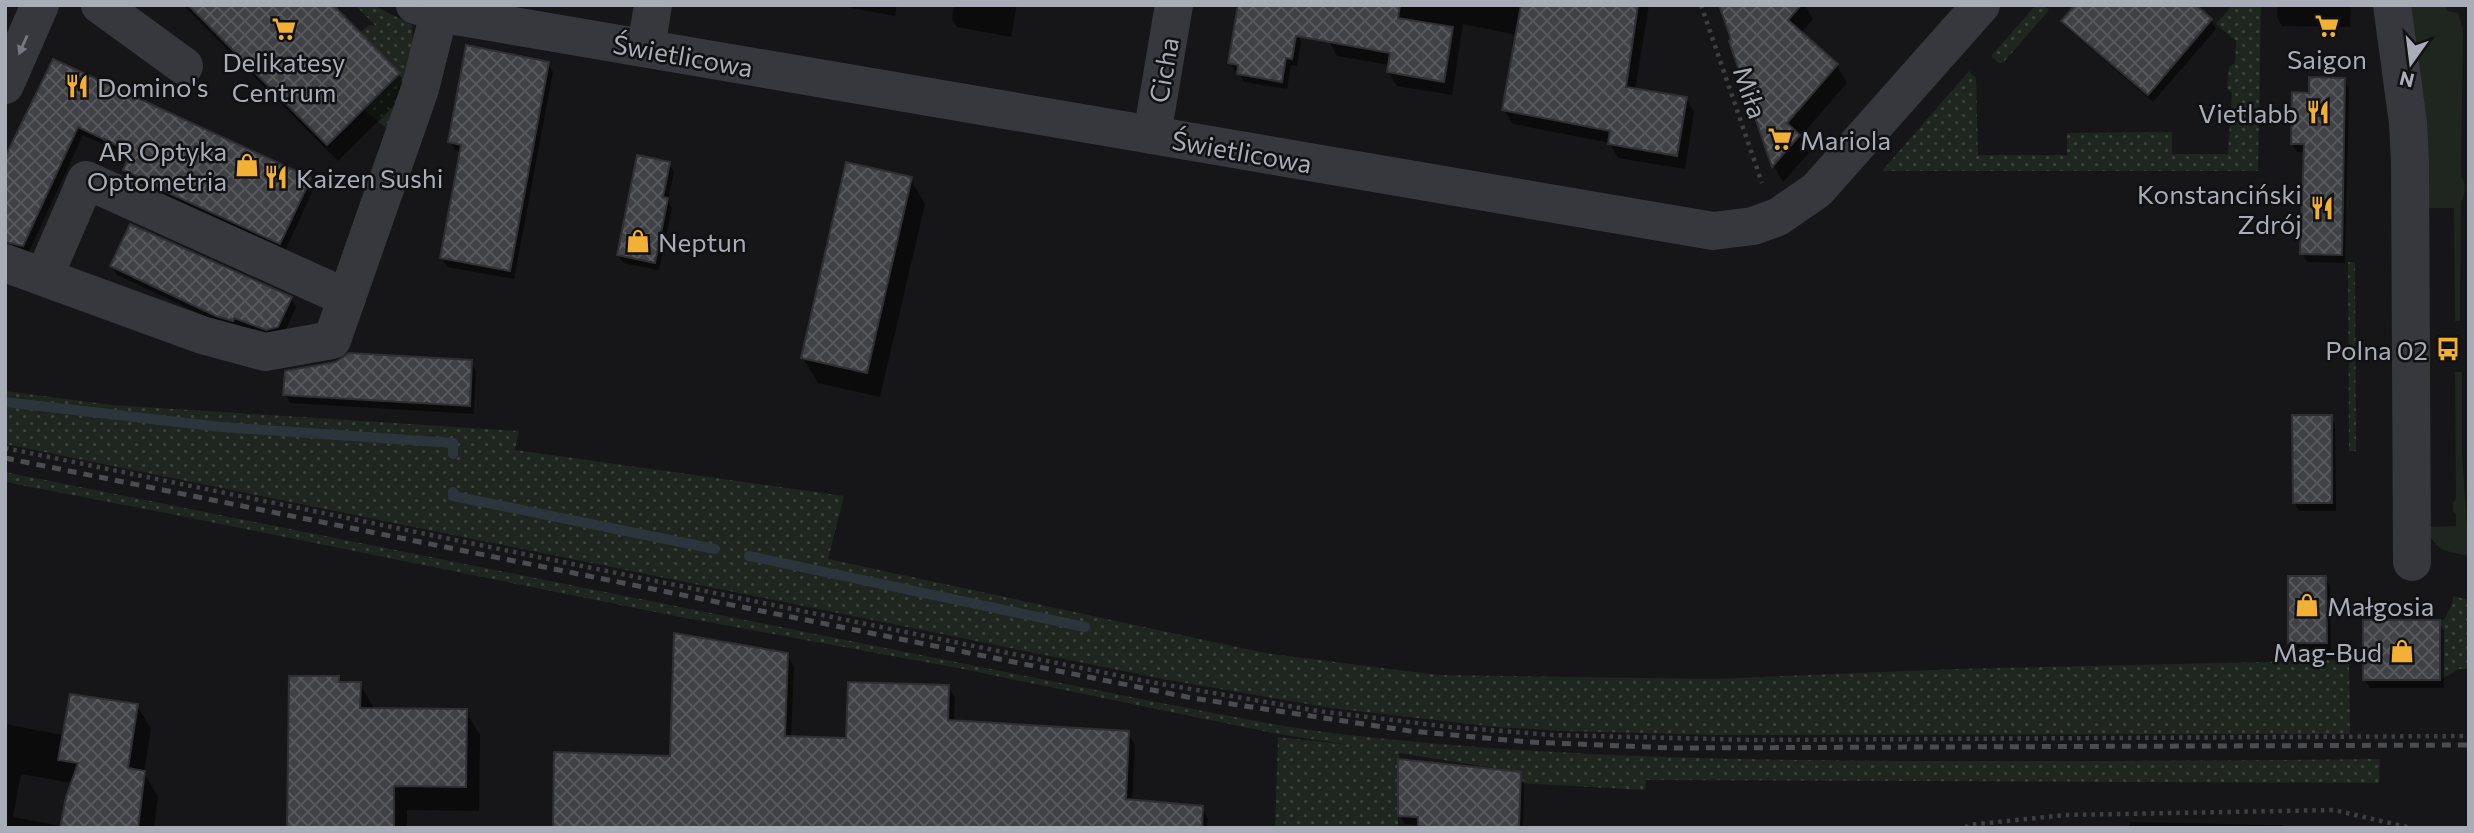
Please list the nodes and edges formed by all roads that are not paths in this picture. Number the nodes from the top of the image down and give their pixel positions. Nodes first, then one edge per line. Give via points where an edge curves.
1 (40, 5) edge
2 (100, 5) edge
3 (653, 5) edge
4 (1174, 5) edge
5 (1981, 5) edge
6 (2392, 5) edge
7 (427, 9) edge
8 (646, 48) junction
9 (184, 66) dead end
10 (5, 85) edge
11 (1152, 135) junction
12 (5, 263) edge
13 (44, 277) junction
14 (347, 298) junction
15 (2412, 562) dead end

1 -> 10 street
2 - 9 street
3 - 8 street
4 - 11 street, Cicha
5 - 11 street, Świetlicowa via 1817,190 1778,217 1733,230 1693,229
6 - 15 street via 2410,162
7 - 8 street, Świetlicowa
7 - 14 street via 421,89
8 - 11 street, Świetlicowa
12 - 13 street
13 - 14 street via 202,335 265,352 332,340
13 - 14 street via 86,180

